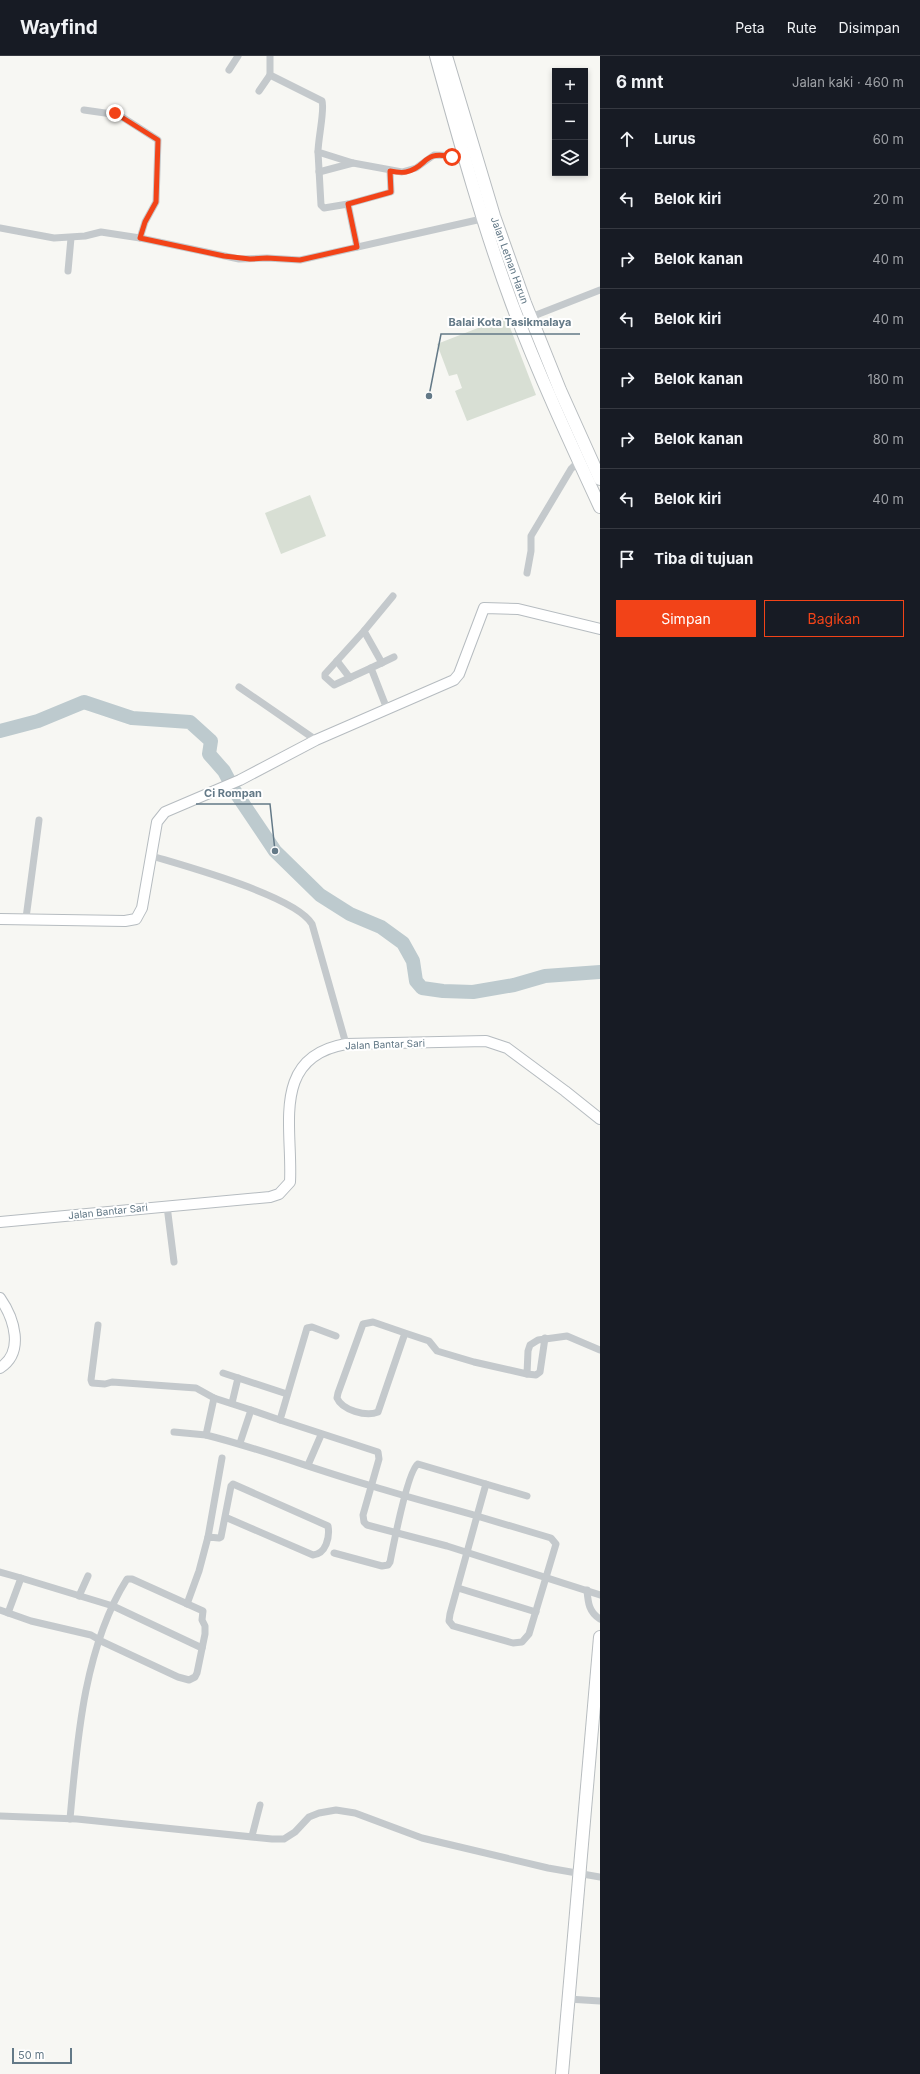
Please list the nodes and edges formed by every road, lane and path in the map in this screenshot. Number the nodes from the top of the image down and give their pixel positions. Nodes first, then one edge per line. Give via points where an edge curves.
1 (238, 56) edge
2 (270, 56) edge
3 (436, 56) edge
4 (446, 56) edge
5 (229, 70) dead end
6 (270, 75) junction
7 (258, 91) dead end
8 (84, 110) dead end
9 (318, 152) junction
10 (464, 156) junction
11 (353, 163) junction
12 (390, 171) junction
13 (319, 172) junction
14 (348, 204) junction
15 (489, 217) junction
16 (0, 228) edge
17 (71, 238) junction
18 (140, 238) junction
19 (357, 247) junction
20 (68, 271) dead end
21 (600, 290) edge
22 (531, 317) junction
23 (555, 392) junction
24 (579, 461) junction
25 (600, 479) edge
26 (600, 507) edge
27 (527, 573) dead end
28 (393, 596) dead end
29 (600, 629) edge
30 (364, 631) junction
31 (394, 657) dead end
32 (337, 661) junction
33 (382, 663) junction
34 (371, 668) junction
35 (350, 678) junction
36 (239, 687) dead end
37 (387, 709) junction
38 (316, 740) junction
39 (39, 820) dead end
40 (152, 856) junction
41 (0, 918) edge
42 (26, 918) junction
43 (346, 1044) junction
44 (600, 1119) edge
45 (168, 1206) junction
46 (0, 1222) edge
47 (174, 1262) dead end
48 (0, 1298) edge
49 (98, 1325) dead end
50 (405, 1333) junction
51 (336, 1336) dead end
52 (545, 1338) junction
53 (600, 1350) edge
54 (0, 1368) edge
55 (223, 1373) dead end
56 (527, 1374) junction
57 (238, 1378) junction
58 (287, 1394) junction
59 (214, 1398) junction
60 (232, 1403) junction
61 (251, 1410) junction
62 (280, 1420) junction
63 (174, 1432) dead end
64 (206, 1434) junction
65 (320, 1434) junction
66 (240, 1443) junction
67 (222, 1458) dead end
68 (308, 1465) junction
69 (486, 1484) junction
70 (371, 1486) junction
71 (405, 1495) junction
72 (527, 1496) dead end
73 (477, 1516) junction
74 (225, 1518) junction
75 (397, 1532) junction
76 (208, 1537) junction
77 (467, 1552) junction
78 (334, 1553) dead end
79 (0, 1572) edge
80 (88, 1576) dead end
81 (21, 1578) junction
82 (547, 1578) junction
83 (458, 1588) junction
84 (587, 1590) junction
85 (600, 1595) edge
86 (79, 1596) junction
87 (187, 1604) junction
88 (113, 1606) junction
89 (0, 1610) edge
90 (536, 1612) junction
91 (8, 1613) junction
92 (600, 1620) edge
93 (600, 1637) edge
94 (99, 1640) junction
95 (202, 1648) junction
96 (596, 1732) edge
97 (260, 1805) dead end
98 (0, 1816) edge
99 (70, 1818) junction
100 (252, 1836) junction
101 (580, 1873) junction
102 (600, 1877) edge
103 (568, 2000) junction
104 (600, 2000) edge
105 (562, 2074) edge

1 - 5 street
2 - 6 street
3 - 10 main road
4 - 15 main road, Jalan Letnan Harun
6 - 7 street
6 - 9 street via 322,101 324,106
8 - 18 street via 119,115 158,140 156,202
9 - 11 street
9 - 13 street
10 - 12 street via 434,155 406,172
10 - 15 main road
11 - 12 street
11 - 13 street
12 - 14 street via 391,192
13 - 14 street via 322,207
14 - 19 street
15 - 19 street
15 - 22 main road, Jalan Letnan Harun
15 - 23 main road, Jalan Letnan Harun via 512,304
16 - 17 street via 39,236
17 - 18 street via 101,232
17 - 20 street
18 - 19 street via 250,259 300,260
21 - 22 street
22 - 23 main road, Jalan Letnan Harun
23 - 24 main road, Jalan Letnan Harun
23 - 25 main road, Jalan Letnan Harun
24 - 26 main road, Jalan Letnan Harun
24 - 27 street via 531,536
28 - 30 street
29 - 37 street via 518,610 484,608 457,677
30 - 32 street
30 - 33 street
31 - 33 street
32 - 35 street
32 - 35 street via 325,677 334,685
33 - 34 street
34 - 35 street
34 - 37 street
36 - 38 street
37 - 38 street
38 - 40 street via 240,780 165,812 157,822
39 - 42 street
40 - 42 street via 142,908 133,921
40 - 43 street via 220,876 290,906 308,918 312,924
41 - 42 street
43 - 44 street, Jalan Bantar Sari via 472,1041 499,1044 565,1090
43 - 45 street, Jalan Bantar Sari via 333,1046 318,1053 306,1064 294,1082 288,1104 291,1166 290,1182 286,1188 270,1197
45 - 46 street, Jalan Bantar Sari
45 - 47 street
48 - 54 street via 15,1331 11,1357
49 - 59 street via 91,1382 193,1387
50 - 50 street via 378,1412 368,1414 342,1406 337,1398 338,1393 363,1324 373,1322
50 - 56 street via 429,1341 437,1351
51 - 58 street via 312,1327 307,1328
52 - 53 street via 568,1336
52 - 56 street via 530,1345
52 - 56 street via 540,1372 536,1375
55 - 57 street
57 - 58 street
57 - 60 street
58 - 62 street
59 - 60 street
59 - 64 street
60 - 61 street
61 - 62 street
61 - 66 street
62 - 65 street
63 - 64 street
64 - 66 street
65 - 68 street
65 - 70 street via 378,1452 379,1459
66 - 68 street
67 - 76 street
68 - 70 street
69 - 71 street via 418,1464 412,1470
69 - 72 street
69 - 73 street
70 - 71 street
70 - 75 street via 363,1515 364,1522 367,1525
71 - 73 street
71 - 75 street
73 - 77 street
73 - 82 street via 555,1541
74 - 74 street via 230,1486 237,1484 328,1526 326,1546 318,1555 313,1555
74 - 76 street via 220,1538
75 - 77 street
75 - 78 street via 390,1562 386,1566
76 - 87 street
77 - 82 street
77 - 83 street
79 - 81 street
80 - 86 street
81 - 86 street
81 - 91 street
82 - 84 street
82 - 90 street
83 - 90 street
83 - 90 street via 449,1618 453,1626 517,1644 526,1638
84 - 85 street
84 - 92 street via 593,1615
86 - 88 street
87 - 88 street via 127,1579
87 - 95 street via 203,1611 202,1620 205,1626
88 - 94 street
88 - 95 street
89 - 91 street
91 - 94 street via 36,1623 81,1631
93 - 96 main road
94 - 95 street via 189,1680 197,1673
94 - 99 street via 78,1731
96 - 101 main road via 589,1754
97 - 100 street
98 - 99 street
99 - 100 street
100 - 101 street via 284,1839 295,1832 309,1817 336,1810 355,1813 422,1838 548,1868
101 - 102 street
101 - 103 main road
103 - 104 street
103 - 105 main road

